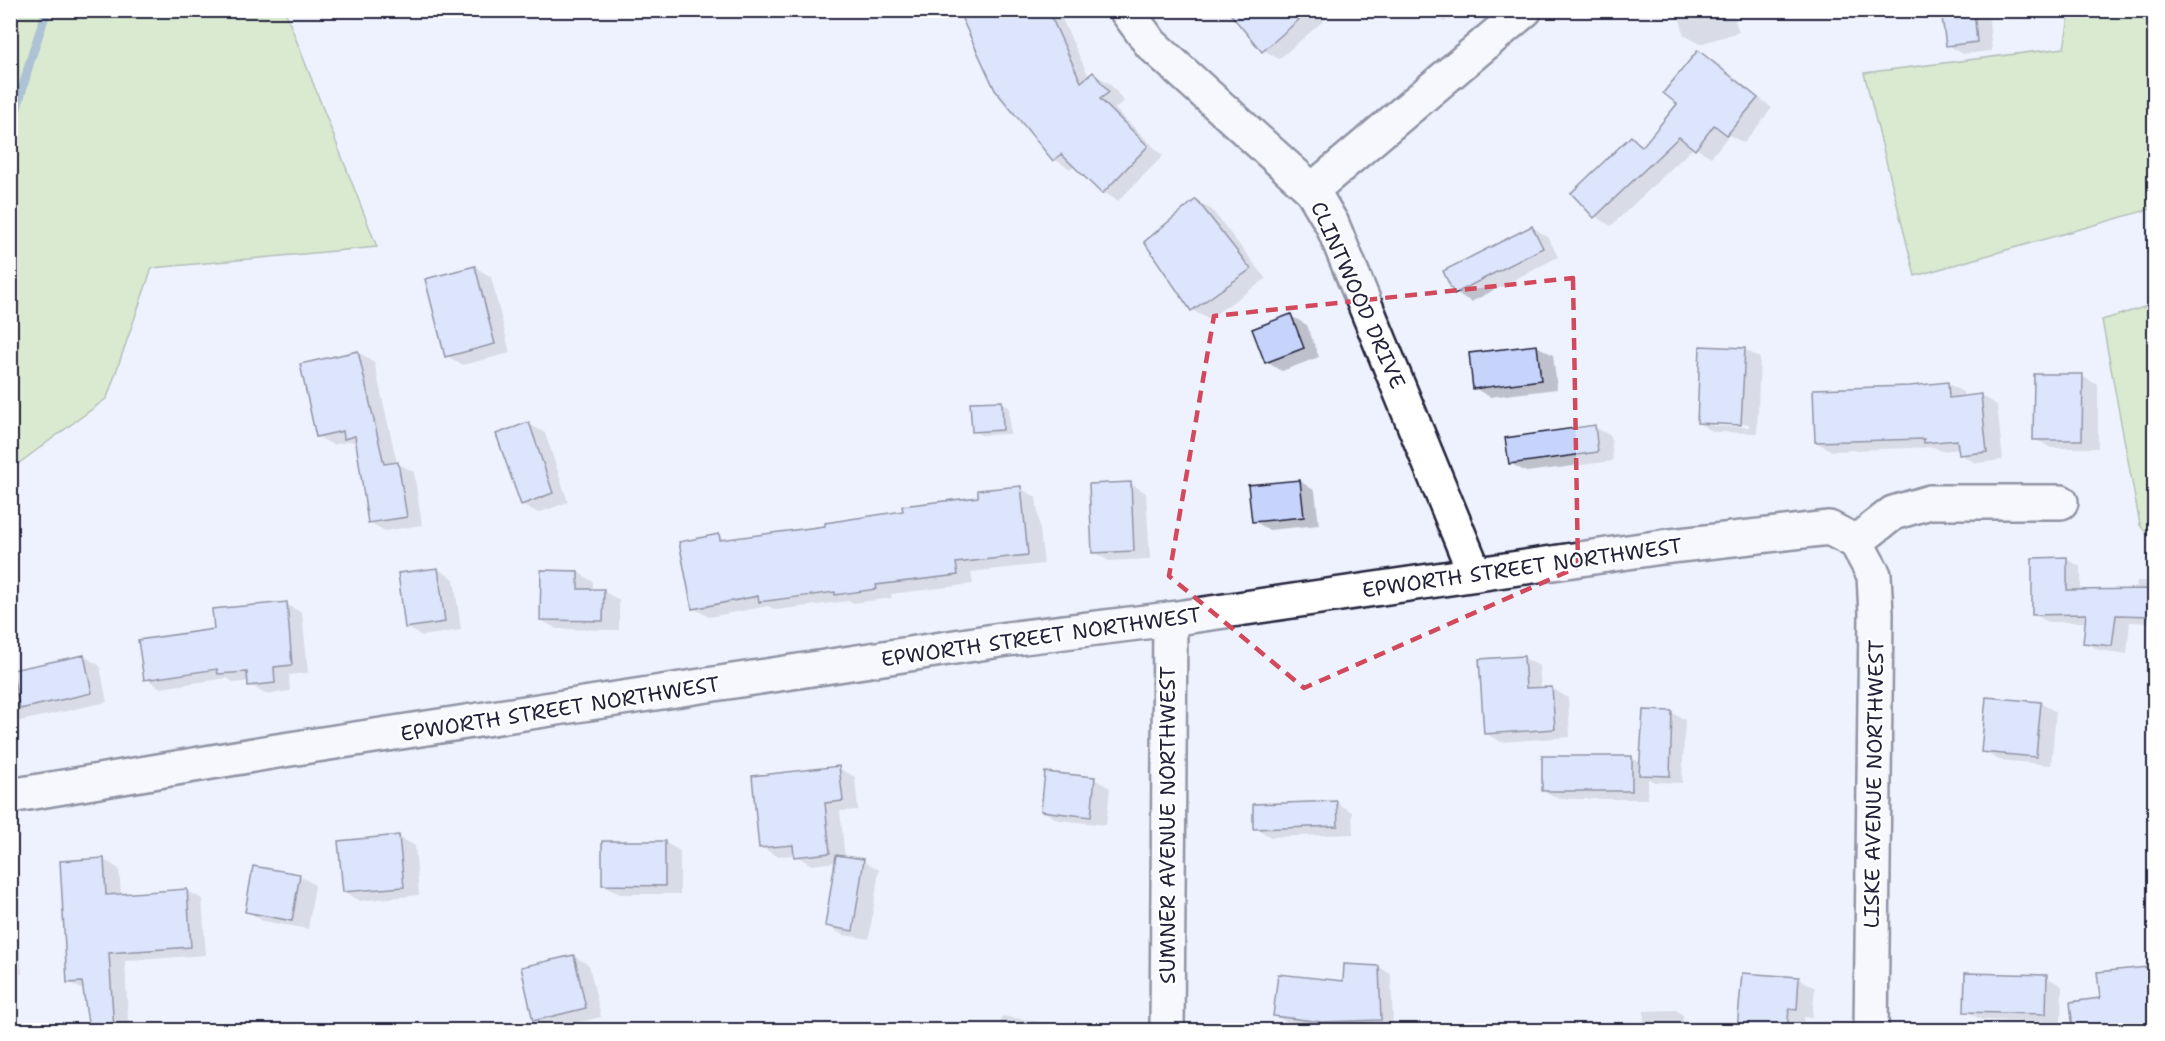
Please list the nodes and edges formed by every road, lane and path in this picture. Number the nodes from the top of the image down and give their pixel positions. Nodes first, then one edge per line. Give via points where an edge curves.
1 (1126, 10) edge
2 (1526, 10) edge
3 (1312, 190) junction
4 (2061, 502) dead end
5 (1856, 542) junction
6 (1475, 574) junction
7 (1170, 619) junction
8 (10, 796) edge
9 (1167, 1030) edge
10 (1871, 1030) edge

1 - 3 street, CLINTWOOD DRIVE via 1151,44
2 - 3 street
3 - 6 street, CLINTWOOD DRIVE via 1332,224
4 - 5 street via 1930,502 1893,513
5 - 6 street, EPWORTH STREET NORTHWEST via 1829,528
5 - 10 street, LISKE AVENUE NORTHWEST via 1874,575 1876,614
6 - 7 street, EPWORTH STREET NORTHWEST
7 - 8 street, EPWORTH STREET NORTHWEST via 1007,639
7 - 9 street, SUMNER AVENUE NORTHWEST

